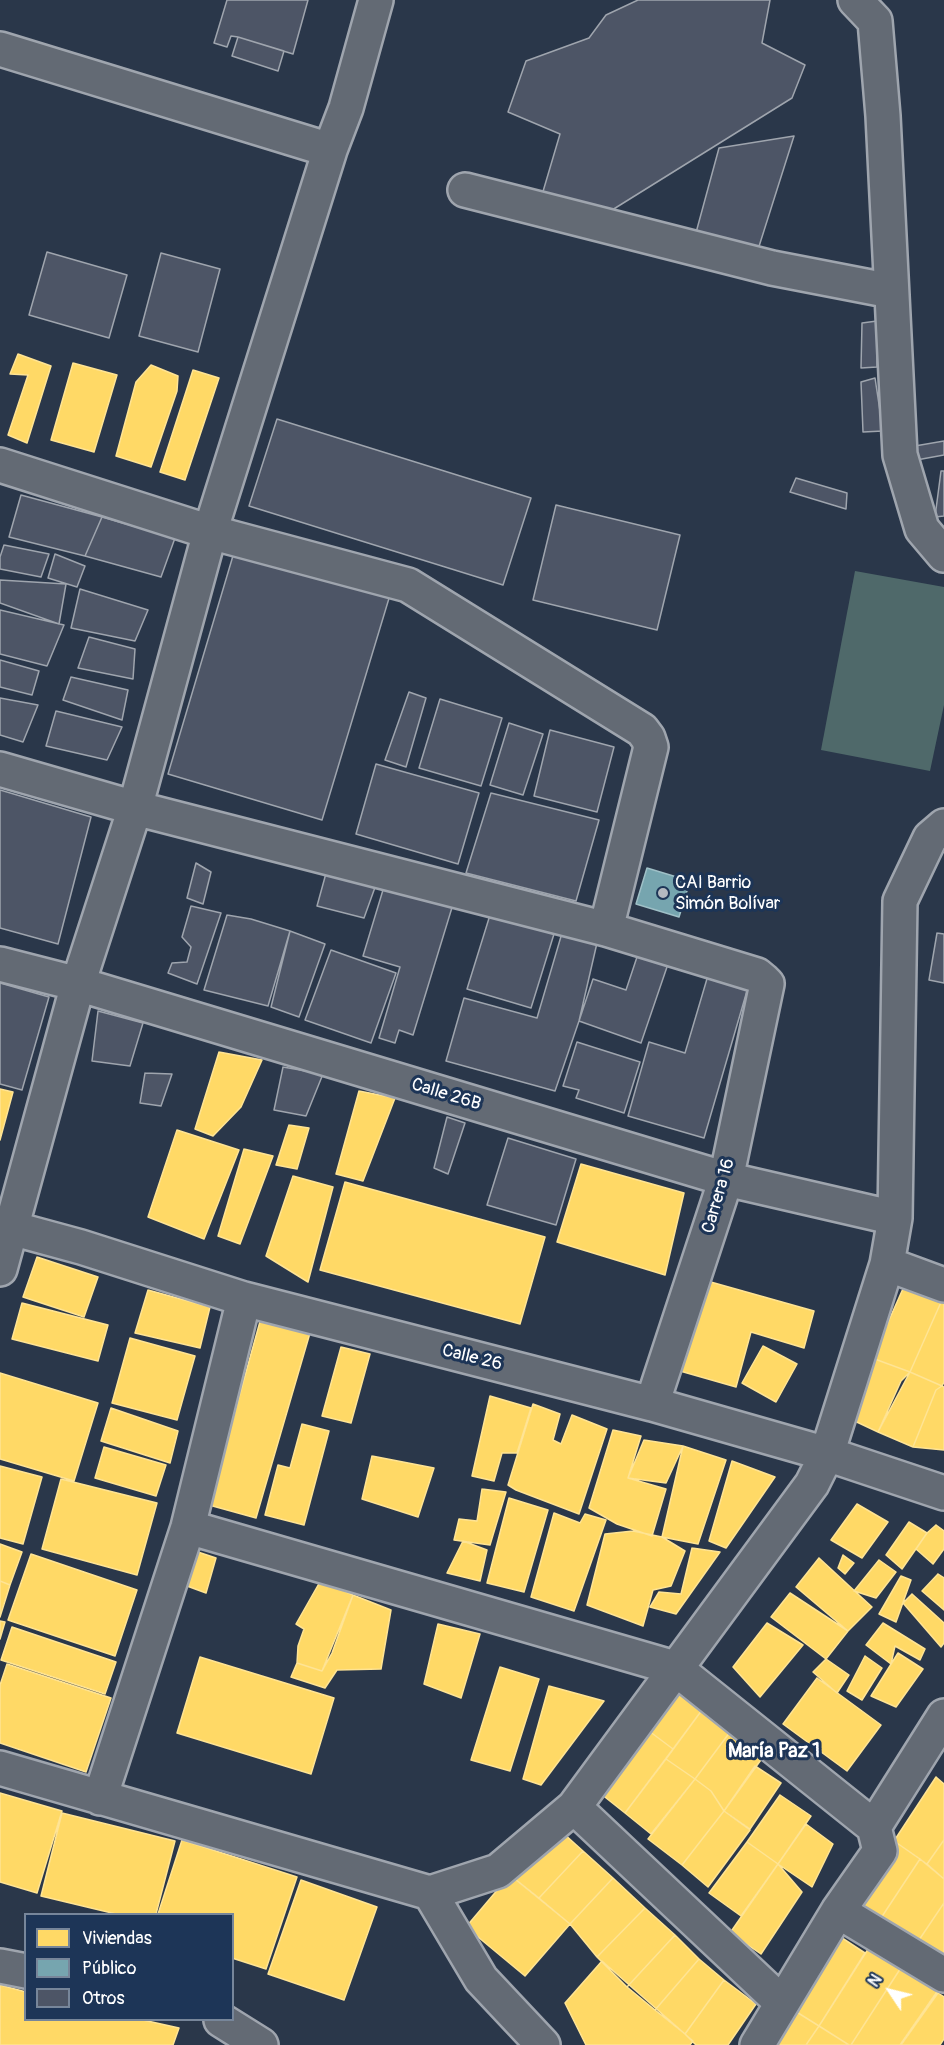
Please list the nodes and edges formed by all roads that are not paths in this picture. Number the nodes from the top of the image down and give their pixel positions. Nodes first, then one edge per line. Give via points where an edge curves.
1 (376, 0) edge
2 (855, 0) edge
3 (0, 49) edge
4 (330, 150) junction
5 (465, 190) dead end
6 (891, 291) junction
7 (0, 465) edge
8 (210, 532) junction
9 (944, 555) edge
10 (0, 769) edge
11 (135, 808) junction
12 (944, 826) edge
13 (606, 929) junction
14 (0, 964) edge
15 (78, 984) junction
16 (726, 1179) junction
17 (895, 1218) junction
18 (5, 1227) edge
19 (887, 1264) junction
20 (0, 1269) edge
21 (944, 1285) edge
22 (244, 1299) junction
23 (652, 1404) junction
24 (827, 1454) junction
25 (944, 1493) edge
26 (188, 1527) junction
27 (675, 1668) junction
28 (944, 1716) edge
29 (934, 1755) edge
30 (0, 1768) edge
31 (100, 1798) junction
32 (574, 1806) junction
33 (874, 1827) junction
34 (430, 1893) junction
35 (838, 1911) junction
36 (0, 1966) edge
37 (24, 1971) edge
38 (944, 1975) edge
39 (782, 2003) junction
40 (224, 2021) edge
41 (261, 2045) edge
42 (543, 2045) edge
43 (757, 2045) edge

1 - 4 street
2 - 6 street via 875,21
3 - 4 street
4 - 8 street
5 - 6 street via 772,268
6 - 9 street via 900,455 922,529
7 - 8 street
8 - 11 street
8 - 13 street via 408,585 642,730 651,747
10 - 11 street
11 - 13 street
11 - 15 street
12 - 17 street via 930,838 900,901
13 - 16 street, Carrera 16 via 757,975 766,984
14 - 15 street, Calle 26B
15 - 16 street, Calle 26B
15 - 18 street
16 - 17 street, Calle 26B
16 - 23 street, Carrera 16
17 - 19 street
18 - 20 street
18 - 22 street, Calle 26
19 - 21 street
19 - 24 street
22 - 23 street, Calle 26
22 - 26 street
23 - 24 street, Calle 26
24 - 25 street, Calle 26
24 - 27 street via 812,1484
26 - 27 street
26 - 31 street
27 - 32 street
27 - 33 street
28 - 29 street
29 - 33 street
30 - 31 street
31 - 34 street
32 - 34 street via 498,1871
32 - 39 street
33 - 35 street via 880,1851
34 - 42 street via 481,1979
35 - 38 street
35 - 39 street
36 - 37 street
39 - 43 street
40 - 41 street

